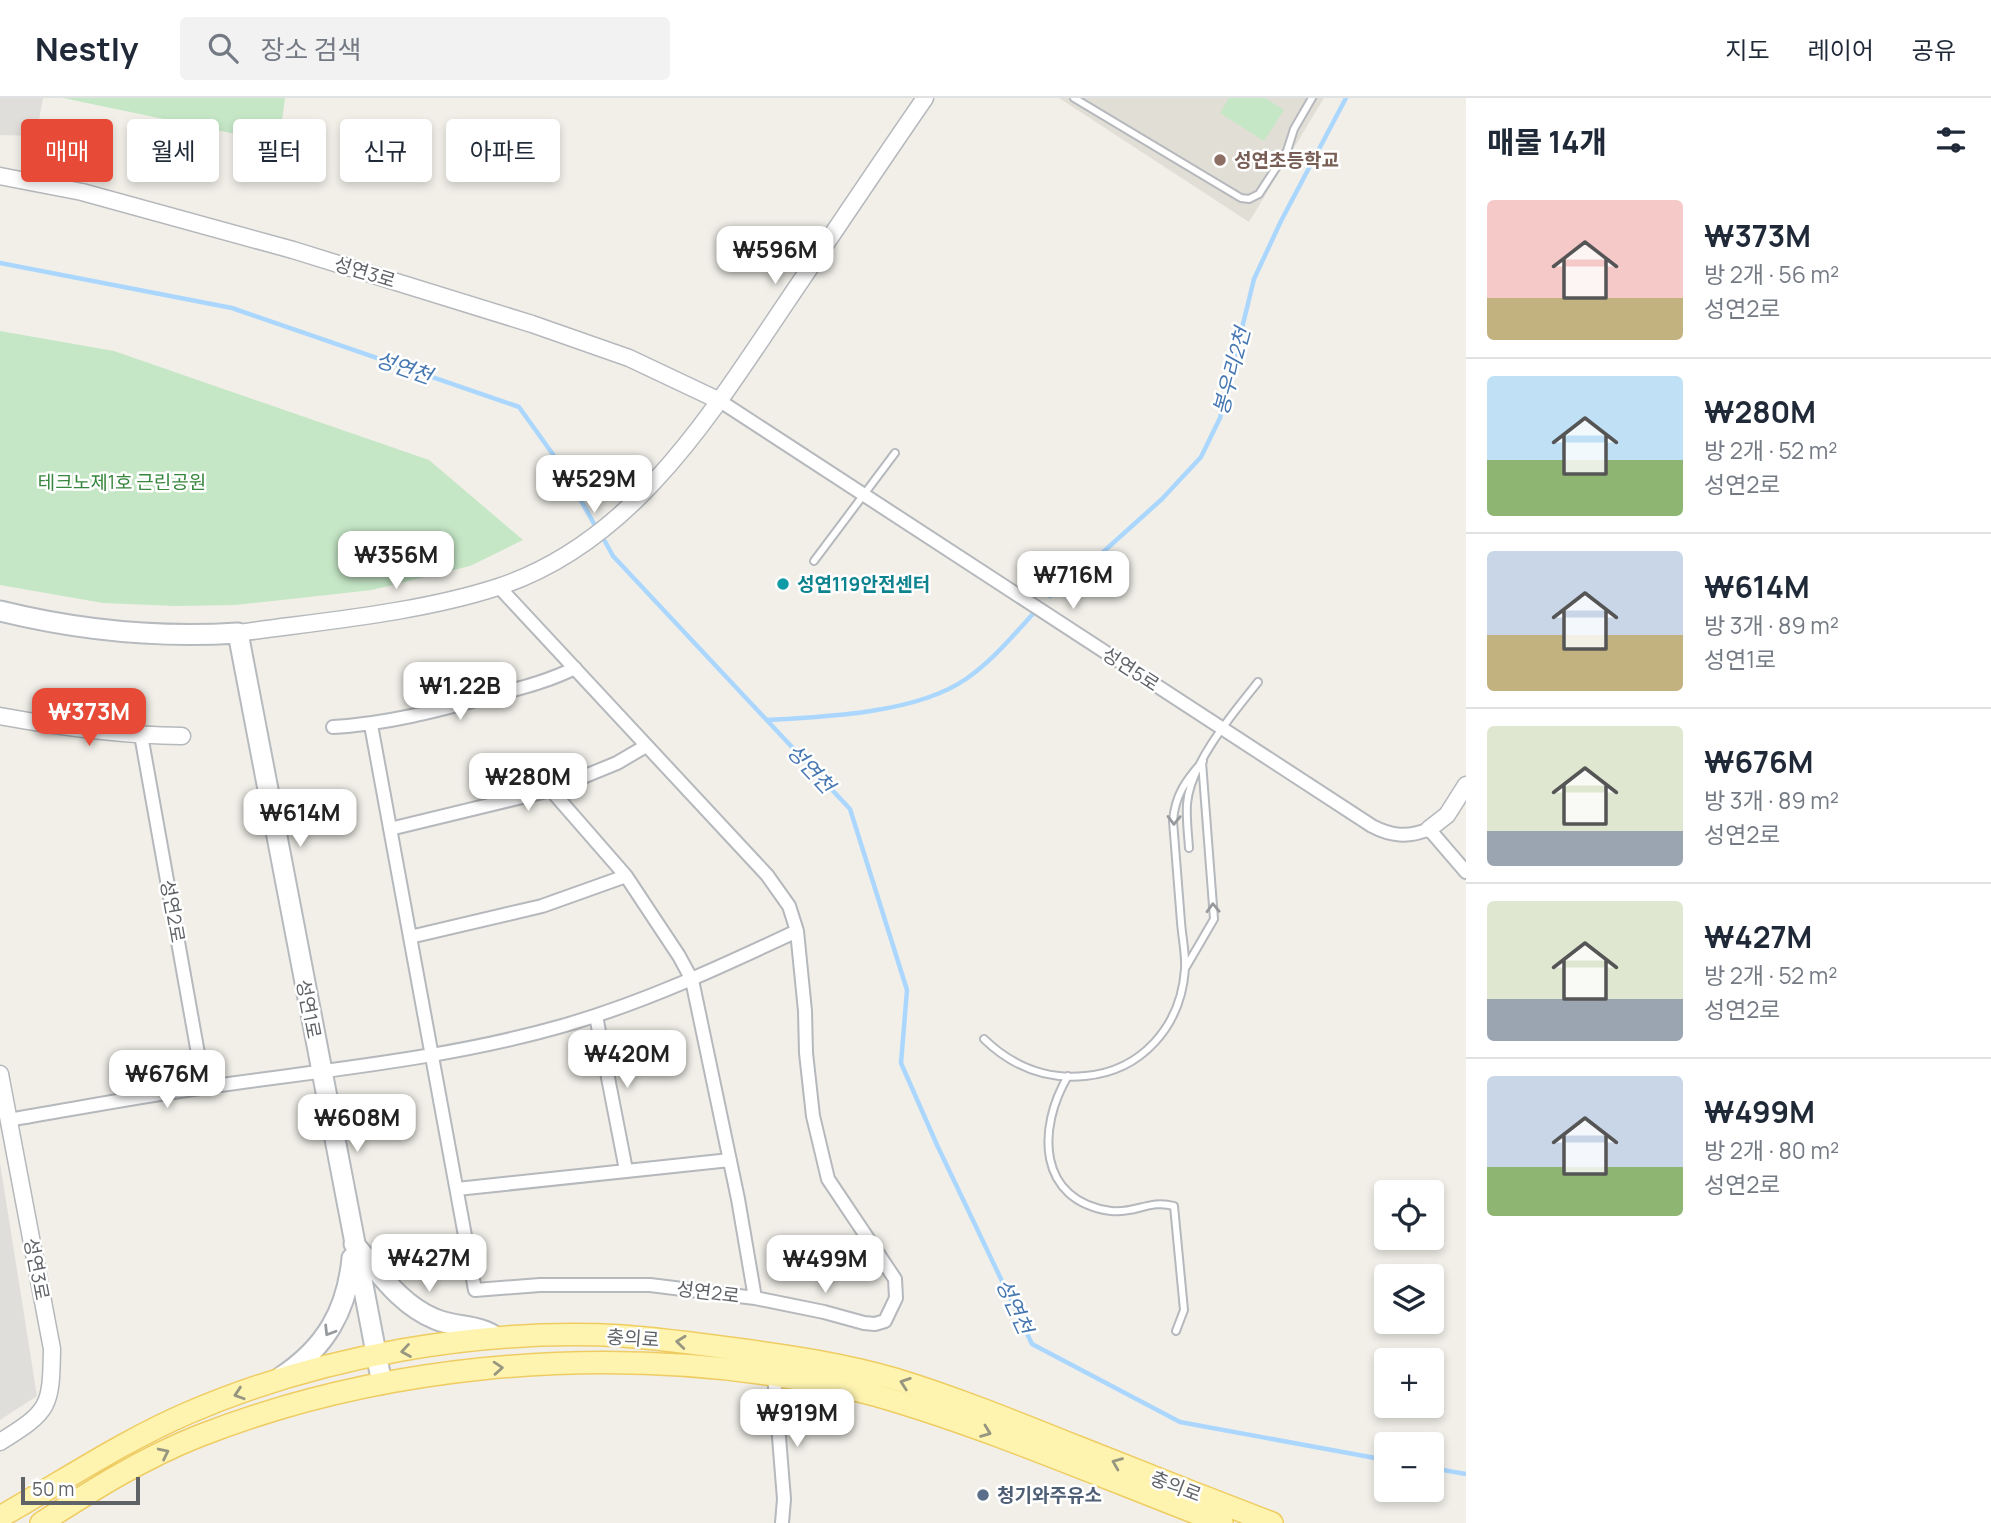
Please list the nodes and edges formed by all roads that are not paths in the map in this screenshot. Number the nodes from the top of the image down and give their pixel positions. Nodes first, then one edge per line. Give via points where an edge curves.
1 (925, 98) edge
2 (1074, 98) edge
3 (1312, 98) edge
4 (0, 176) edge
5 (720, 401) junction
6 (895, 453) dead end
7 (864, 495) junction
8 (814, 561) dead end
9 (499, 587) junction
10 (0, 611) edge
11 (239, 633) junction
12 (575, 668) junction
13 (1258, 682) dead end
14 (0, 716) edge
15 (371, 725) junction
16 (333, 727) dead end
17 (1222, 728) junction
18 (141, 735) junction
19 (182, 736) dead end
20 (646, 746) junction
21 (1203, 762) junction
22 (1466, 785) edge
23 (551, 790) junction
24 (390, 829) junction
25 (1429, 830) junction
26 (1189, 848) dead end
27 (1466, 872) edge
28 (626, 876) junction
29 (797, 931) junction
30 (410, 937) junction
31 (1185, 968) junction
32 (692, 979) junction
33 (596, 1016) junction
34 (984, 1039) dead end
35 (432, 1056) junction
36 (321, 1072) junction
37 (0, 1074) edge
38 (1068, 1076) junction
39 (204, 1087) junction
40 (8, 1120) junction
41 (730, 1160) junction
42 (626, 1170) junction
43 (457, 1189) junction
44 (354, 1243) junction
45 (754, 1298) junction
46 (1176, 1331) dead end
47 (497, 1338) junction
48 (458, 1342) junction
49 (375, 1356) junction
50 (462, 1372) junction
51 (774, 1375) junction
52 (270, 1384) junction
53 (382, 1384) junction
54 (0, 1443) edge
55 (0, 1517) edge
56 (41, 1523) edge
57 (782, 1523) edge
58 (1223, 1523) edge
59 (1272, 1523) edge

1 - 5 street
2 - 3 lane via 1247,199 1258,196 1273,173
4 - 5 street, 성연3로 via 82,192 280,246 506,316 619,354
5 - 7 street, 성연5로
5 - 9 street via 646,491 605,530 557,560
6 - 7 lane
7 - 8 lane
7 - 17 street, 성연5로
9 - 11 street via 412,607
9 - 12 street, 성연2로
10 - 11 main road via 139,632
11 - 36 main road, 성연1로
12 - 15 street via 435,712
12 - 20 street, 성연2로
13 - 17 lane
14 - 18 street
15 - 16 street
15 - 24 street, 성연2로
17 - 21 lane
17 - 25 street, 성연5로 via 1382,831 1402,835
18 - 19 street
18 - 39 street, 성연2로
20 - 23 street
20 - 29 street, 성연2로 via 773,883 789,906
21 - 26 lane via 1187,804
31 -> 21 lane via 1214,919
21 -> 31 lane via 1180,790 1174,813
22 - 25 street via 1447,815
23 - 24 street
23 - 28 street
24 - 30 street, 성연2로
25 - 27 street
28 - 30 street via 542,906
28 - 32 street
29 - 32 street
29 - 45 street, 성연2로 via 813,1116 828,1179 890,1271 897,1286 896,1298 889,1317 880,1324
30 - 35 street, 성연2로
31 - 38 lane via 1172,1015 1147,1050 1111,1072
32 - 33 street
32 - 41 street
33 - 35 street
33 - 42 street
34 - 38 lane via 1034,1072
35 - 36 street
35 - 43 street, 성연2로
36 - 39 street
36 - 44 main road, 성연1로
37 - 40 street, 성연3로
38 - 46 lane via 1049,1121 1054,1172 1070,1193 1109,1211 1160,1202 1174,1206 1184,1310
39 - 40 street
40 - 54 street, 성연3로 via 52,1349 52,1376 40,1415
41 - 42 street
41 - 45 street
42 - 43 street
43 - 45 street, 성연2로 via 475,1290 650,1285
44 - 47 main road via 418,1311 446,1324 487,1330
44 - 49 main road, 성연1로
44 -> 52 main road via 345,1294 332,1327 314,1351
47 - 48 main road, 충의로
59 -> 47 main road, 충의로 via 1001,1416 821,1361 622,1336
48 -> 49 main road, 충의로
48 - 50 main road
49 - 52 main road, 충의로
49 - 53 main road, 성연1로
50 -> 51 main road, 충의로 via 565,1363 640,1363
50 - 53 main road, 충의로
51 - 57 street
51 -> 58 main road, 충의로 via 877,1395 981,1429
52 -> 55 main road, 충의로 via 141,1436
56 -> 53 main road, 충의로 via 195,1438 240,1421

